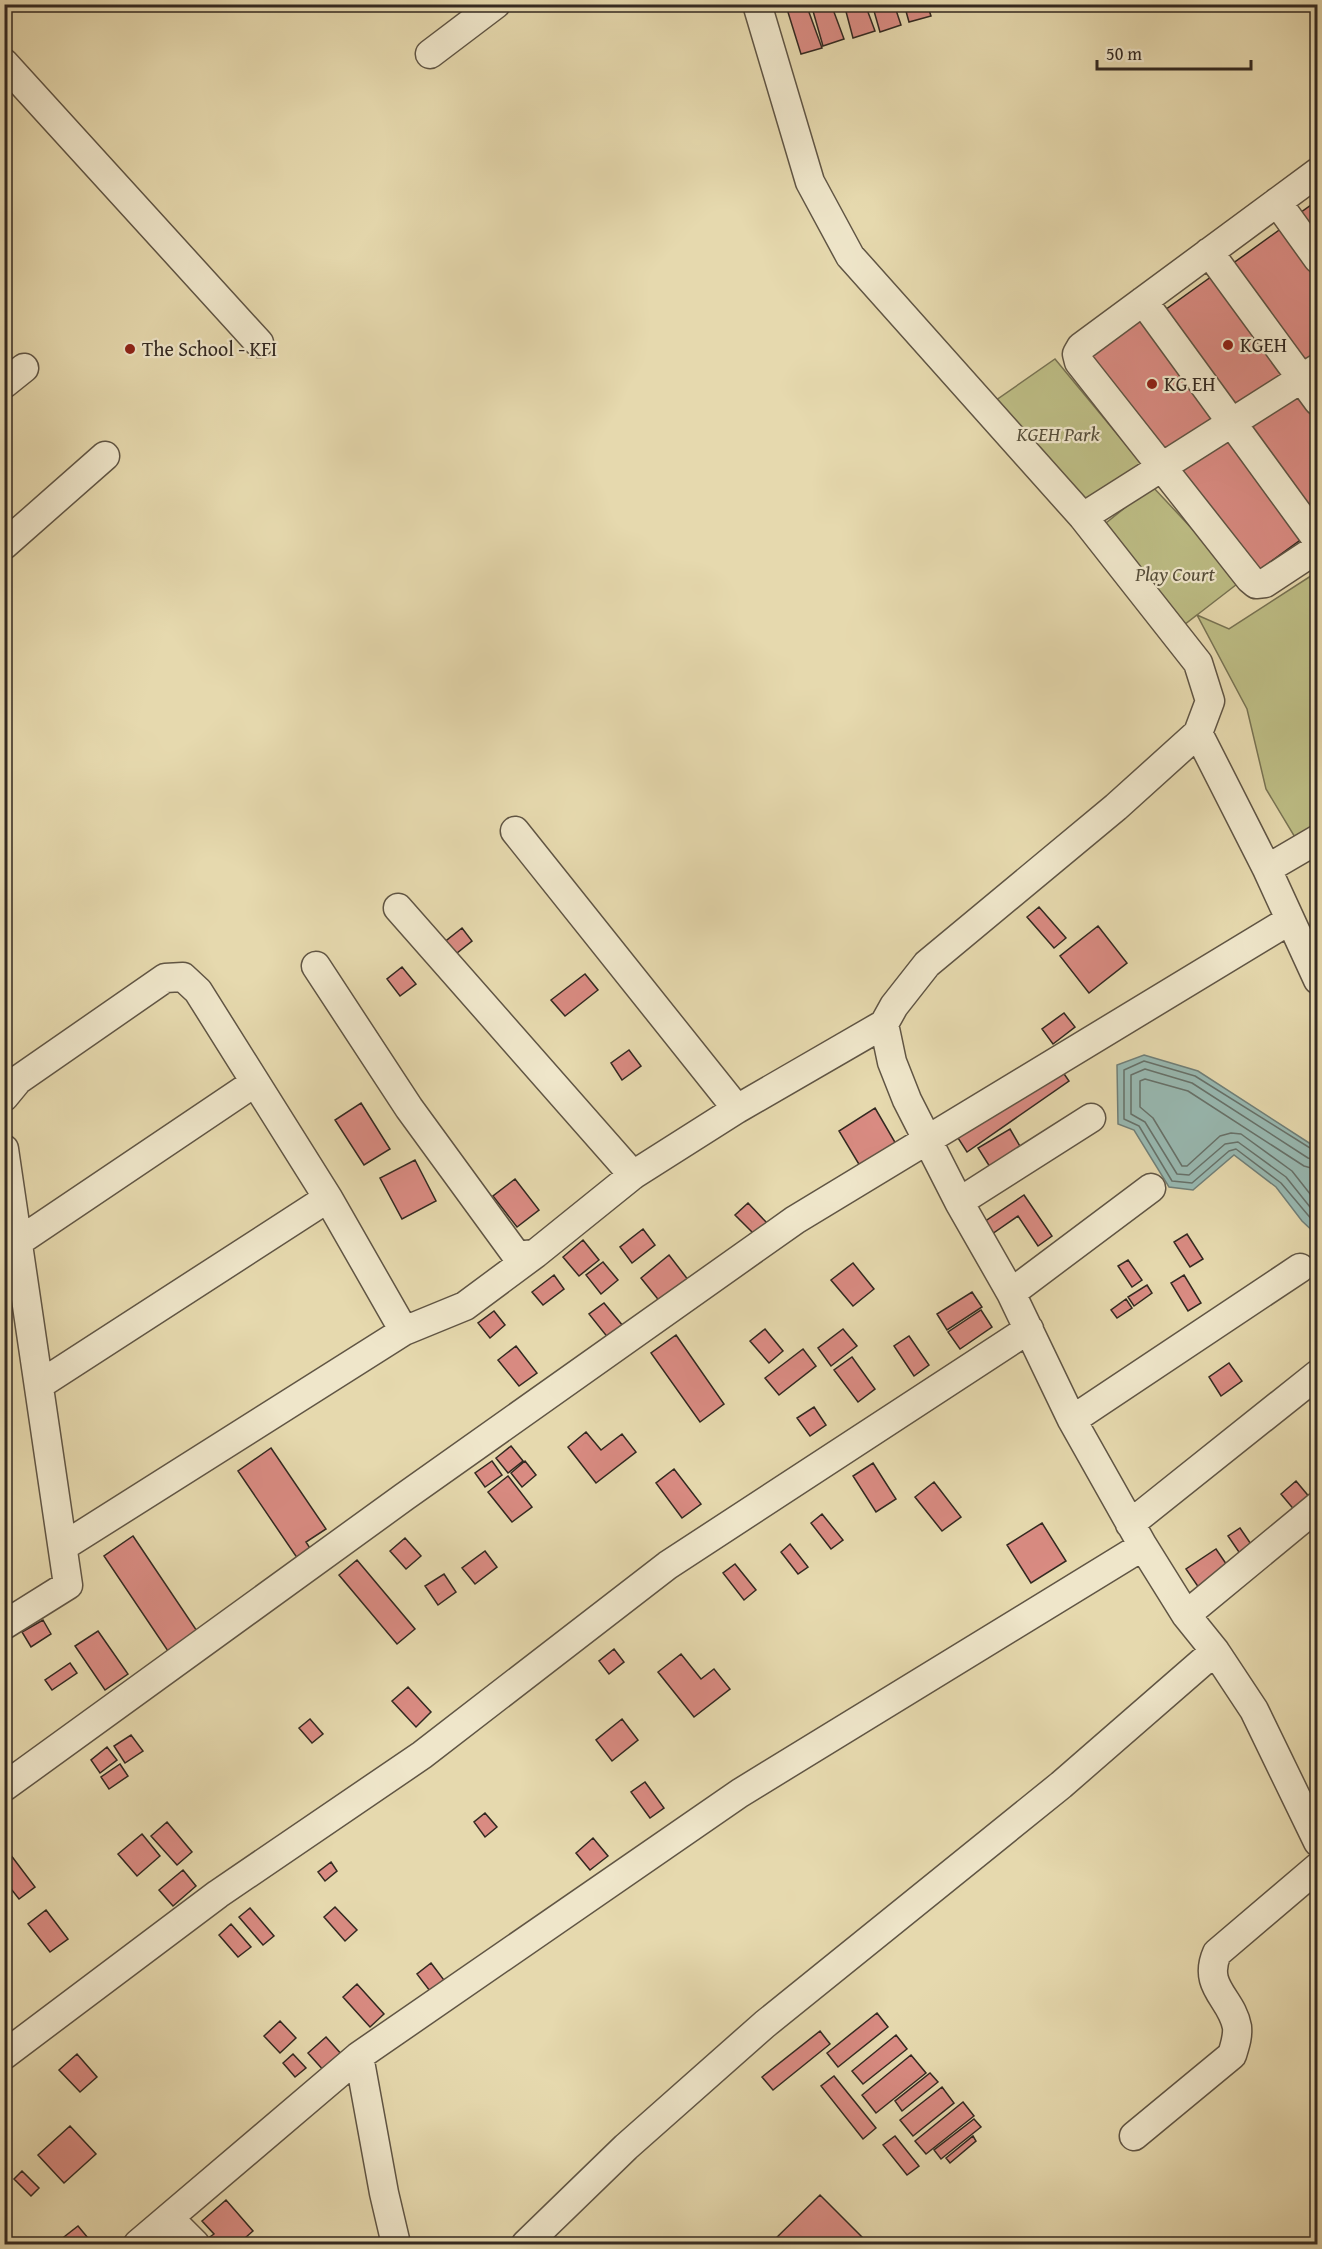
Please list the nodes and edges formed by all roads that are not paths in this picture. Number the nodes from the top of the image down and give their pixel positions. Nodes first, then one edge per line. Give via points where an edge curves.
1 (496, 4) edge
2 (757, 4) edge
3 (430, 54) dead end
4 (4, 63) edge
5 (1317, 172) edge
6 (1276, 202) junction
7 (1209, 252) junction
8 (1317, 259) edge
9 (1143, 301) junction
10 (259, 343) dead end
11 (1312, 383) edge
12 (1233, 424) junction
13 (105, 456) dead end
14 (1162, 468) junction
15 (1083, 517) junction
16 (1317, 541) edge
17 (4, 545) edge
18 (1317, 548) edge
19 (1198, 733) junction
20 (515, 831) dead end
21 (1317, 839) edge
22 (1267, 869) junction
23 (398, 908) dead end
24 (1290, 920) junction
25 (316, 966) dead end
26 (1317, 980) edge
27 (884, 1024) junction
28 (254, 1083) junction
29 (4, 1097) edge
30 (737, 1109) junction
31 (1091, 1118) dead end
32 (928, 1137) junction
33 (4, 1149) edge
34 (633, 1175) junction
35 (1151, 1188) dead end
36 (328, 1198) junction
37 (959, 1202) junction
38 (18, 1242) junction
39 (535, 1254) junction
40 (1299, 1268) dead end
41 (1011, 1293) junction
42 (1029, 1329) junction
43 (404, 1331) junction
44 (1317, 1374) edge
45 (39, 1385) junction
46 (1072, 1420) junction
47 (1317, 1506) edge
48 (1137, 1535) junction
49 (64, 1546) junction
50 (1186, 1615) junction
51 (4, 1624) edge
52 (1215, 1651) junction
53 (4, 1787) edge
54 (1317, 1842) edge
55 (1317, 1867) edge
56 (4, 2055) edge
57 (359, 2056) junction
58 (1134, 2136) dead end
59 (169, 2218) junction
60 (138, 2244) edge
61 (195, 2244) edge
62 (396, 2244) edge
63 (526, 2244) edge

1 - 3 street
2 - 15 street via 810,182 850,256
4 - 10 street
5 - 6 street
6 - 7 street
6 - 8 street
7 - 9 street
7 - 11 street
9 - 12 street
9 - 14 street via 1077,354 1079,362
11 - 12 street
12 - 14 street
12 - 16 street
13 - 17 street
14 - 15 street
14 - 18 street via 1256,584 1265,583
15 - 19 street via 1198,663 1210,701
19 - 22 street
19 - 27 street via 1116,807 927,964
20 - 30 street
21 - 22 street
22 - 24 street
23 - 34 street
24 - 26 street
24 - 32 street
25 - 39 street via 409,1108 507,1244 517,1256
27 - 30 street
27 - 32 street via 892,1062
28 - 29 street via 198,991 183,977 165,978 18,1080
28 - 36 street
28 - 38 street
30 - 34 street
31 - 37 street
32 - 37 street
32 - 53 street via 795,1220
33 - 38 street
34 - 39 street
35 - 41 street
36 - 43 street
36 - 45 street
37 - 41 street
38 - 45 street
39 - 43 street via 465,1306
40 - 46 street
41 - 42 street
42 - 46 street
42 - 56 street via 668,1565 422,1755 218,1894
43 - 49 street
44 - 48 street
45 - 49 street
46 - 48 street
47 - 50 street
48 - 50 street
48 - 57 street via 740,1793
49 - 51 street via 68,1585
50 - 52 street
52 - 54 street via 1254,1710
52 - 63 street via 1061,1785 765,2024 626,2147
55 - 58 street via 1217,1953 1211,1965 1214,1983 1237,2025 1232,2055
57 - 59 street
57 - 62 street
59 - 60 street
59 - 61 street

